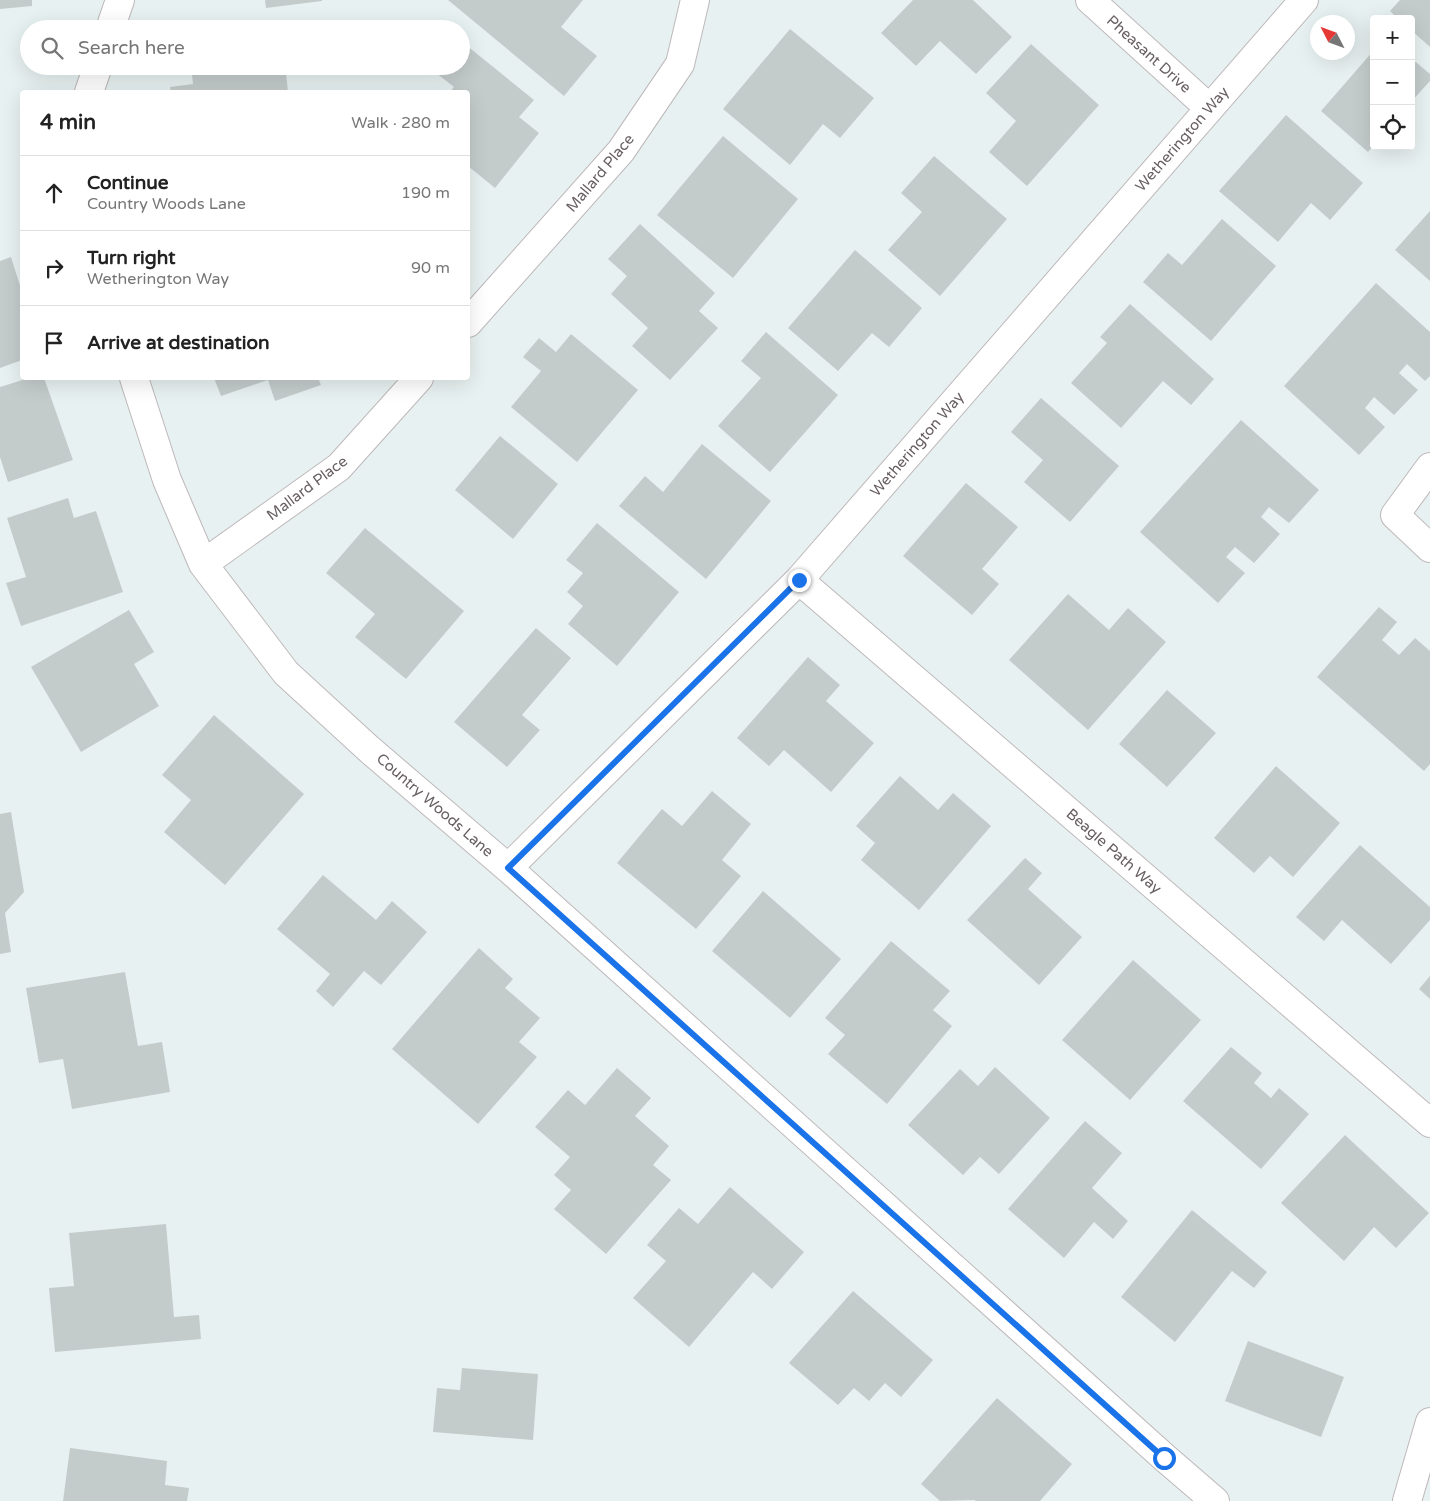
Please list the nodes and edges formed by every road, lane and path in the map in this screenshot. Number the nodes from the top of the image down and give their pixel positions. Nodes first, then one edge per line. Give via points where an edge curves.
1 (120, 0) edge
2 (695, 0) edge
3 (1090, 0) edge
4 (1304, 0) edge
5 (113, 20) edge
6 (95, 75) edge
7 (90, 90) edge
8 (1209, 108) junction
9 (470, 321) edge
10 (135, 380) edge
11 (417, 380) edge
12 (1430, 466) edge
13 (1430, 548) edge
14 (203, 564) junction
15 (799, 580) junction
16 (508, 868) junction
17 (1430, 1123) edge
18 (1430, 1422) edge
19 (1215, 1501) edge
20 (1407, 1501) edge

1 - 5 street
2 - 9 street, Mallard Place via 680,64 621,151
3 - 8 street, Pheasant Drive
4 - 8 street, Wetherington Way
6 - 7 street
8 - 15 street, Wetherington Way
10 - 14 street, Country Woods Lane via 167,480
11 - 14 street, Mallard Place via 339,467
12 - 13 street via 1395,515
14 - 16 street, Country Woods Lane via 286,674
15 - 16 street, Wetherington Way
15 - 17 street, Beagle Path Way
16 - 19 street, Country Woods Lane
18 - 20 street

